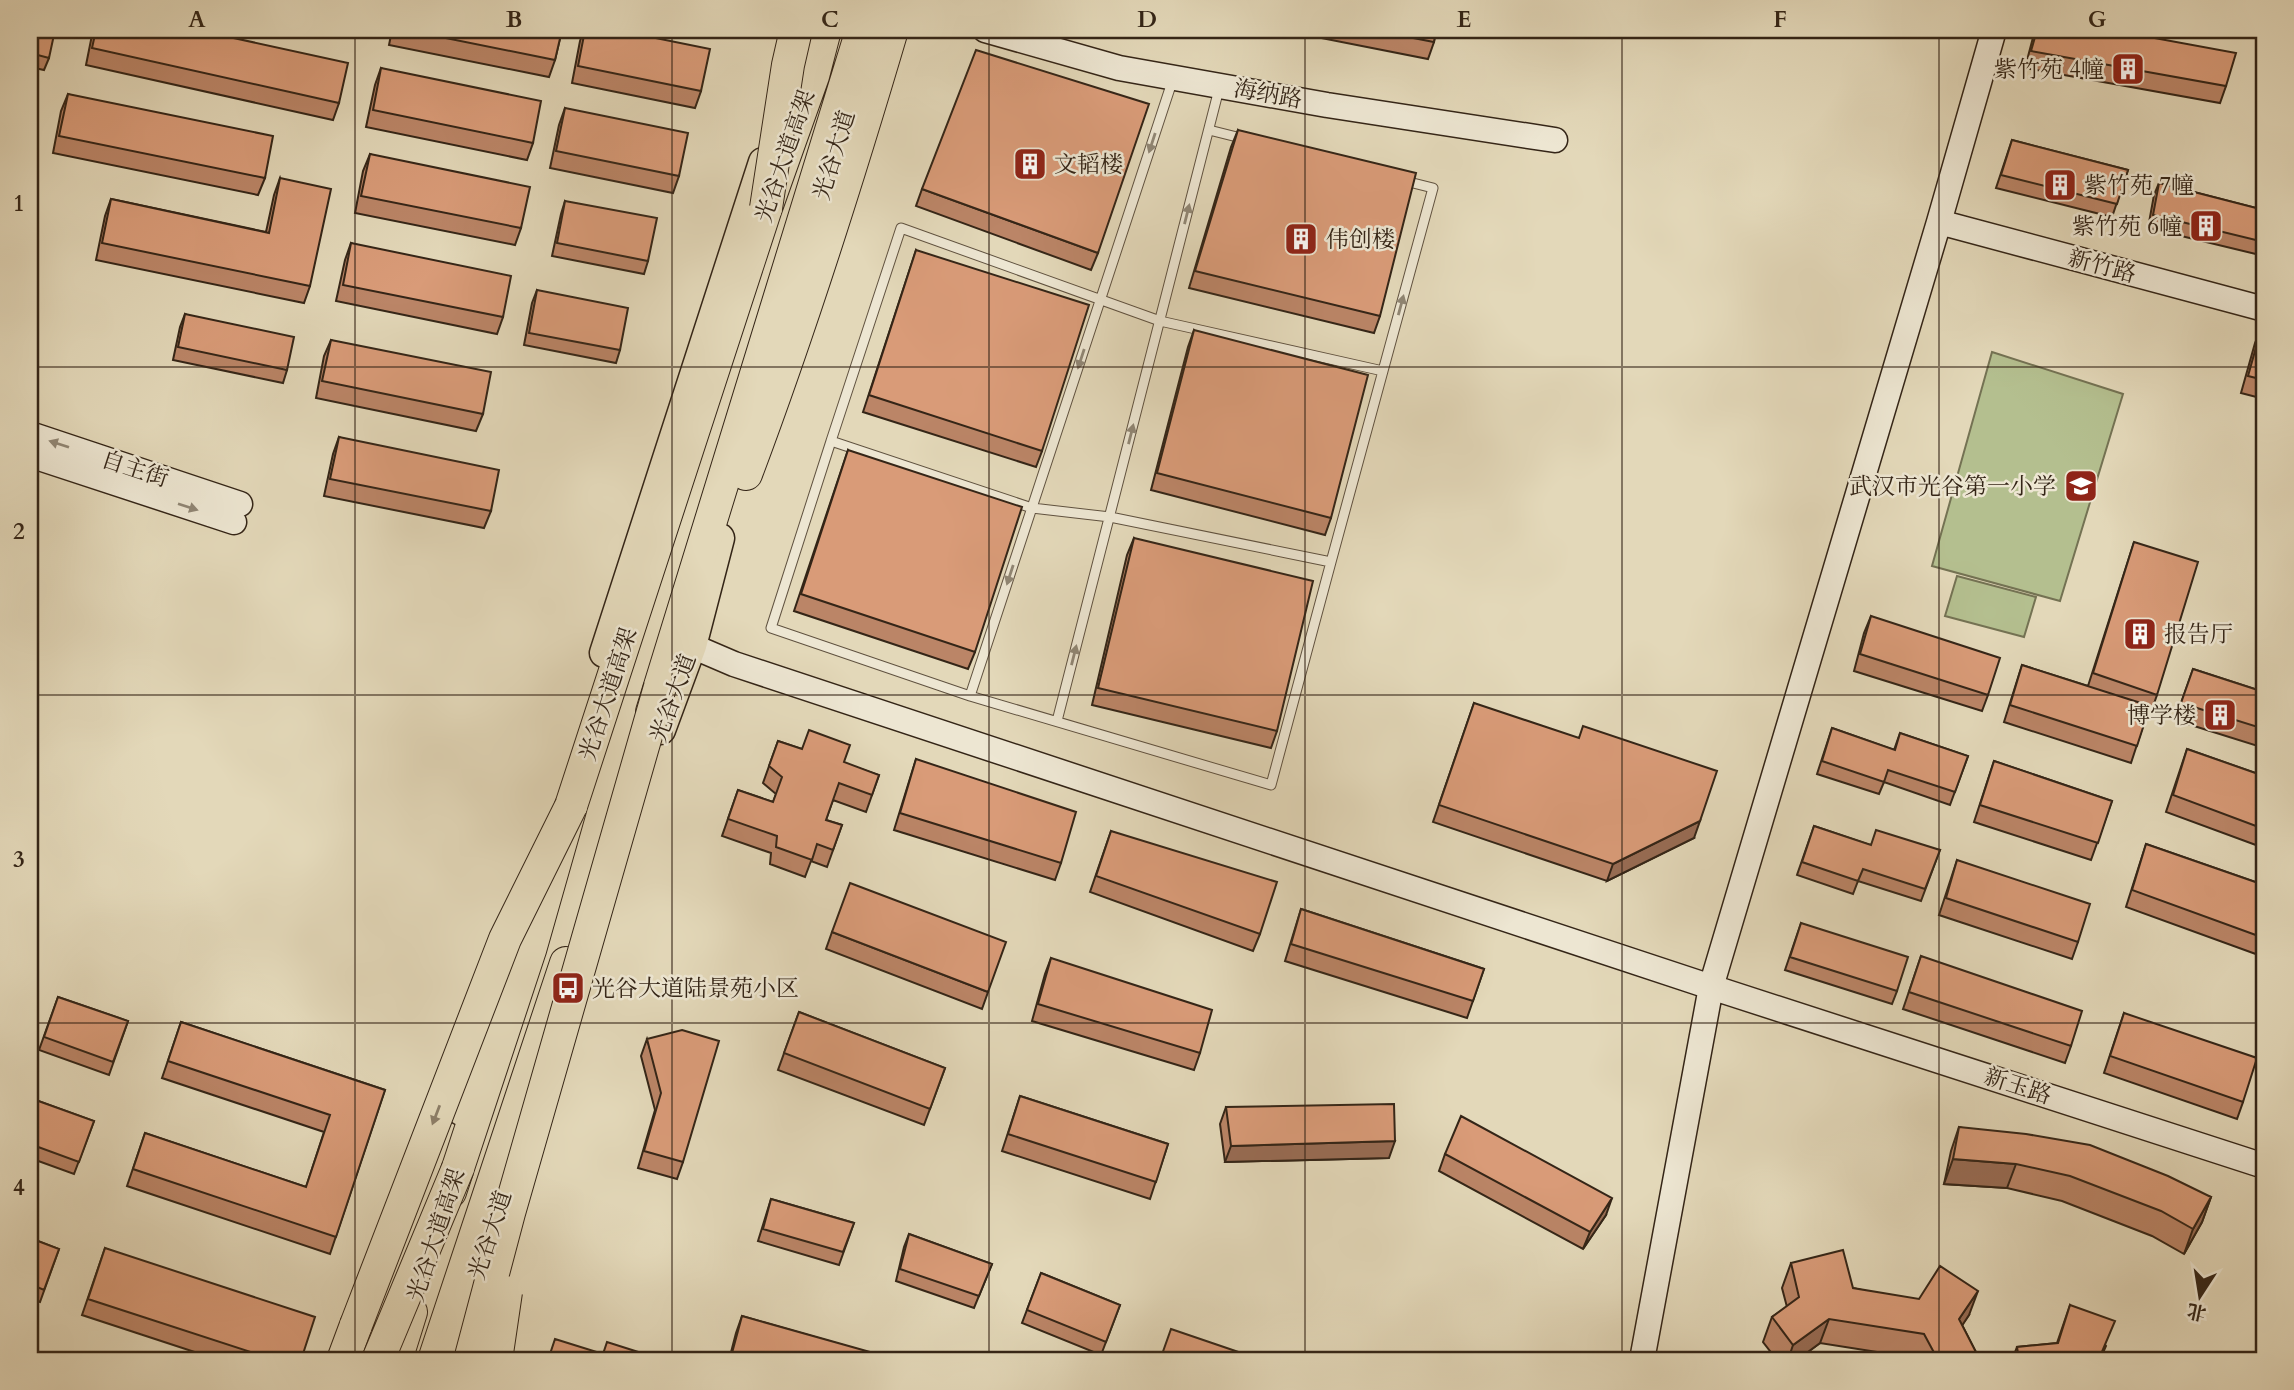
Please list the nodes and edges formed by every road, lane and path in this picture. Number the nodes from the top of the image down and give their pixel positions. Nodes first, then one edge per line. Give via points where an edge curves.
1 (796, 30) edge
2 (806, 30) edge
3 (825, 30) edge
4 (862, 30) edge
5 (872, 30) edge
6 (892, 30) edge
7 (985, 30) edge
8 (1994, 30) edge
9 (1173, 78) junction
10 (1220, 86) junction
11 (1209, 130) junction
12 (1555, 140) dead end
13 (1262, 143) edge
14 (1393, 178) edge
15 (766, 208) junction
16 (1939, 222) junction
17 (1100, 301) junction
18 (2264, 309) edge
19 (1160, 321) junction
20 (1382, 371) junction
21 (30, 434) edge
22 (831, 441) junction
23 (30, 454) edge
24 (1032, 508) junction
25 (1110, 517) junction
26 (718, 548) junction
27 (1331, 562) junction
28 (692, 646) junction
29 (660, 687) junction
30 (970, 696) junction
31 (1058, 721) junction
32 (571, 806) junction
33 (1711, 987) junction
34 (2264, 1166) edge
35 (458, 1168) junction
36 (343, 1360) edge
37 (378, 1360) edge
38 (385, 1360) edge
39 (396, 1360) edge
40 (434, 1360) edge
41 (451, 1360) edge
42 (470, 1360) edge
43 (496, 1360) edge
44 (1642, 1360) edge

1 - 15 highway, bridge
2 - 38 main road via 553,811
3 - 15 highway, 光谷大道高架, bridge
4 - 29 highway, 光谷大道高架
5 - 26 main road, 光谷大道 via 756,398
6 - 26 highway via 785,371
7 - 9 street, 海纳路 via 1119,68
8 - 16 street
9 - 10 street, 海纳路
9 -> 17 lane
10 - 11 lane
10 - 12 street, 海纳路
11 - 13 lane
19 -> 11 lane
20 -> 14 lane via 1433,188
15 - 32 highway, 光谷大道高架
16 - 18 street, 新竹路
16 - 33 street
17 - 19 lane
17 - 22 lane via 901,228
17 -> 24 lane
19 - 20 lane
25 -> 19 lane
20 - 27 lane
23 -> 21 street, 自主街 via 237,513
22 - 24 lane
22 - 30 lane via 771,628
24 - 25 lane
24 -> 30 lane
25 - 27 lane
31 -> 25 lane
26 - 28 main road, 光谷大道
27 - 31 lane via 1272,785
28 - 33 street, 新玉路 via 734,664
28 - 41 main road, 光谷大道 via 569,988
29 - 40 highway, 光谷大道高架, bridge
29 - 42 highway, bridge
29 - 43 highway, bridge via 590,993 521,1213
30 - 31 lane
32 - 35 highway, 光谷大道高架, bridge via 530,950
32 -> 36 highway, bridge via 505,939
33 - 34 street, 新玉路
33 - 44 street
35 - 37 highway, bridge
35 - 39 highway, 光谷大道高架, bridge

